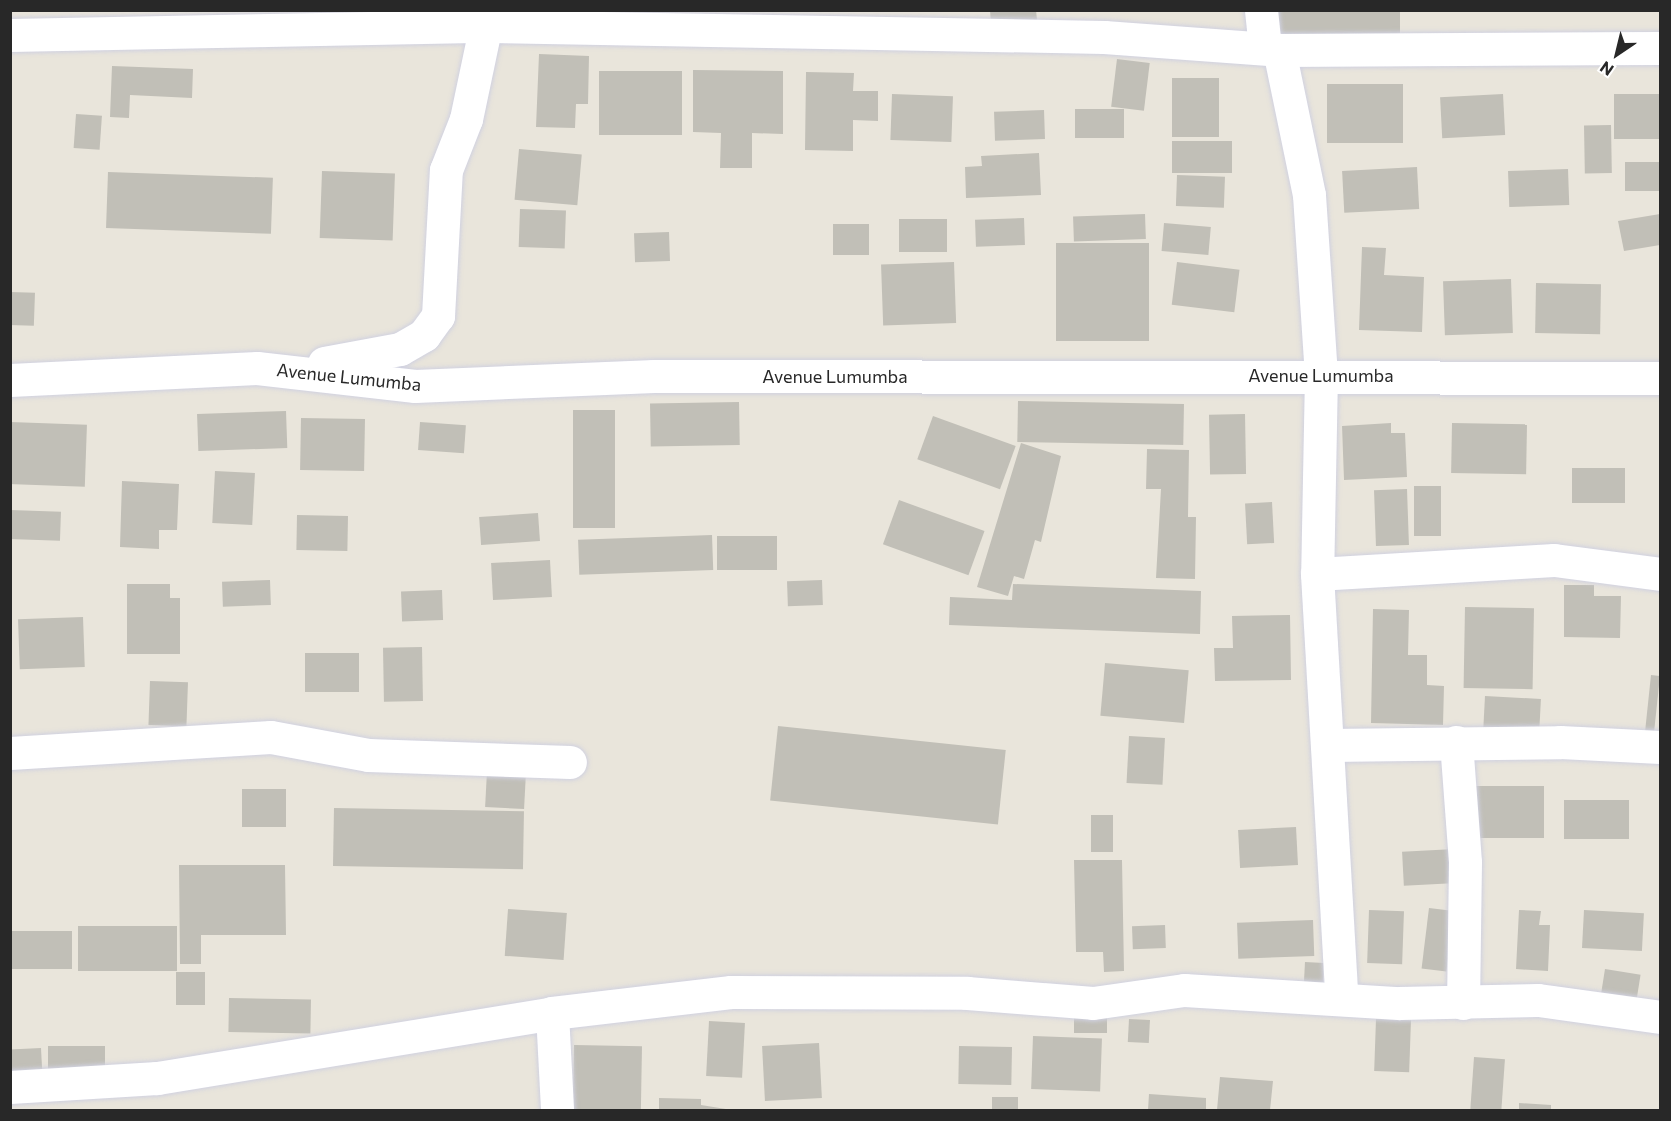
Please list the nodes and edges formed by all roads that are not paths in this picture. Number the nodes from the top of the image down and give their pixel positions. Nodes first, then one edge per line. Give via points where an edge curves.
1 (1262, 10) edge
2 (489, 18) edge
3 (10, 35) edge
4 (1272, 48) junction
5 (1660, 48) edge
6 (257, 368) junction
7 (1321, 374) junction
8 (1660, 378) edge
9 (10, 380) edge
10 (1317, 574) junction
11 (1660, 574) edge
12 (1456, 742) junction
13 (1328, 745) junction
14 (1660, 747) edge
15 (10, 753) edge
16 (570, 762) dead end
17 (1341, 996) junction
18 (1462, 1003) junction
19 (552, 1013) junction
20 (1660, 1017) edge
21 (10, 1087) edge
22 (557, 1110) edge

1 - 4 street
2 - 3 street
2 - 4 street via 1104,37
2 - 6 street via 466,119 446,170 438,316 424,335 400,349 359,360
4 - 5 street
4 - 7 street via 1309,195
6 - 7 street, Avenue Lumumba via 415,386 654,376
6 - 9 street, Avenue Lumumba
7 - 8 street, Avenue Lumumba
7 - 10 street
10 - 11 street via 1554,560
10 - 13 street
12 - 13 street
12 - 14 street
12 - 18 street via 1465,862
13 - 17 street
15 - 16 street via 271,737 368,755
17 - 18 street
17 - 19 street via 1184,990 1093,1003 967,993 731,992
18 - 20 street via 1538,1000
19 - 21 street via 157,1078
19 - 22 street

